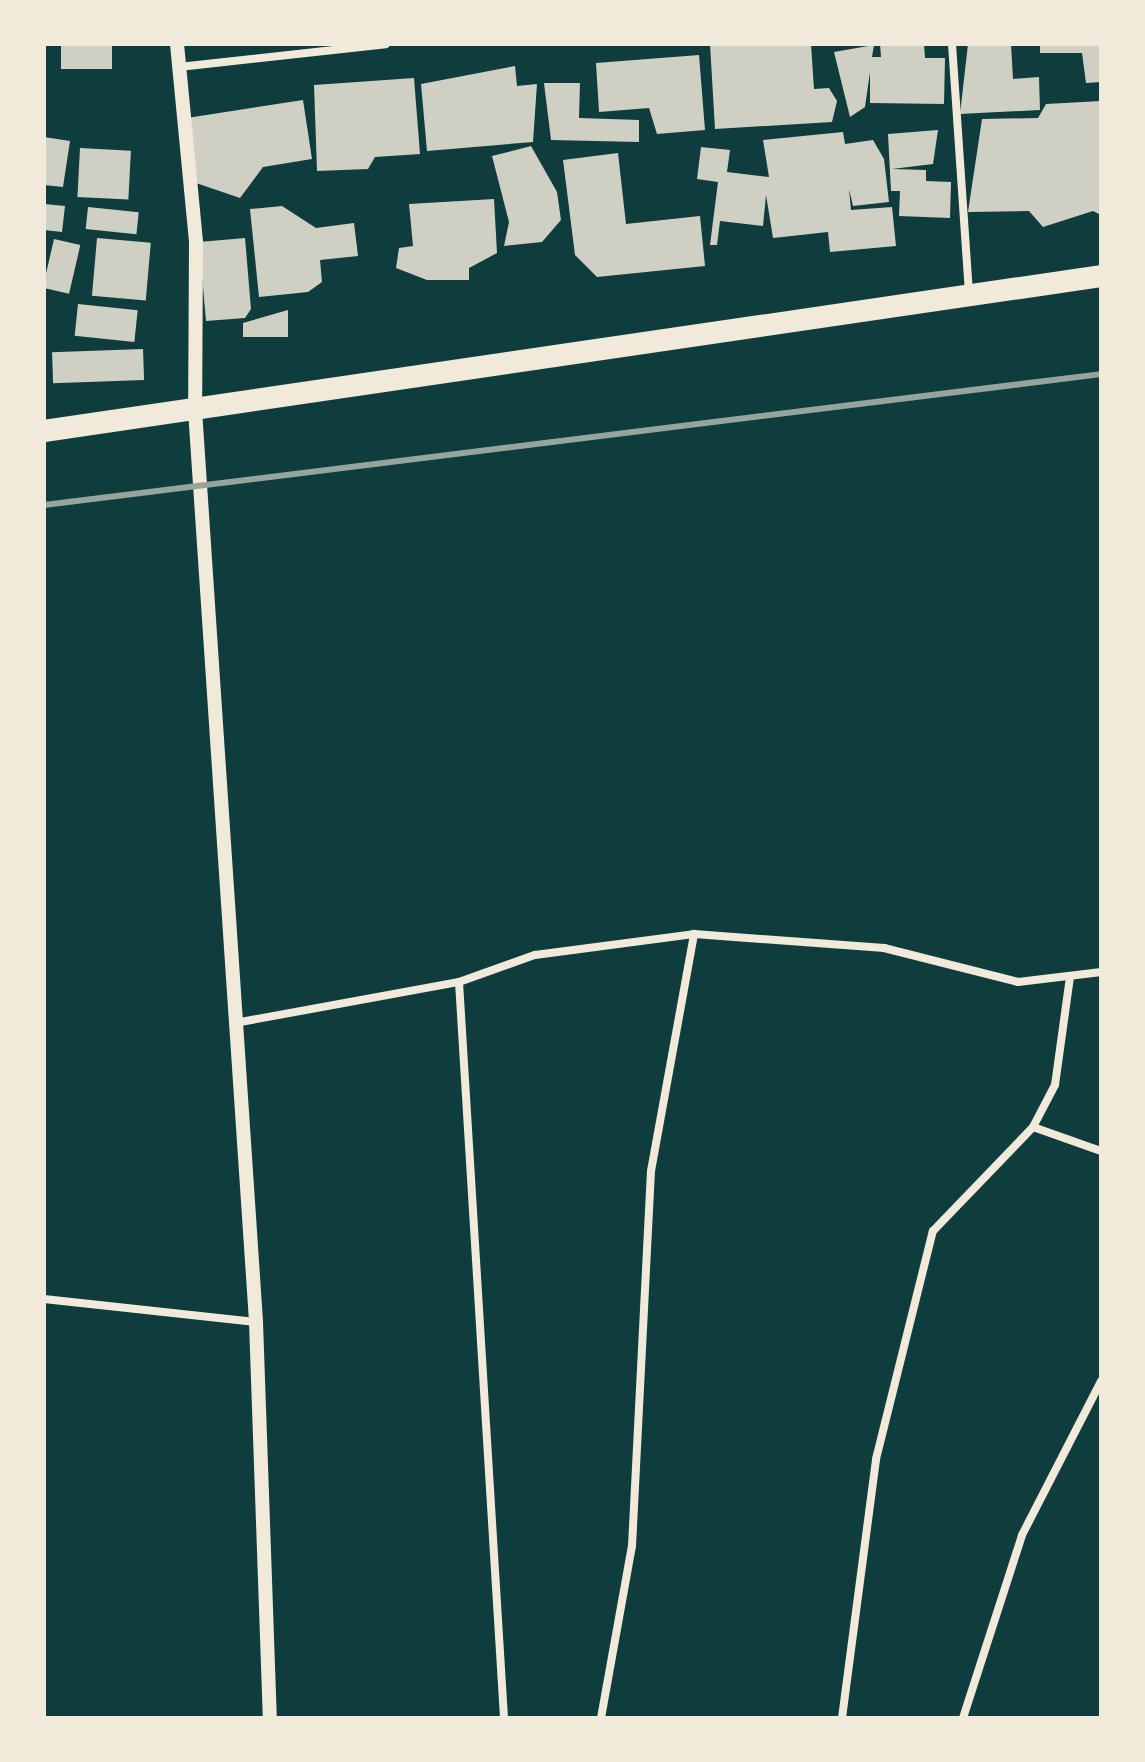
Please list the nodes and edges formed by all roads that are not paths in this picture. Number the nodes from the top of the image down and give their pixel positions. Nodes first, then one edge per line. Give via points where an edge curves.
1 (177, 44) edge
2 (386, 44) edge
3 (952, 44) edge
4 (179, 67) junction
5 (1101, 276) edge
6 (969, 293) junction
7 (195, 410) junction
8 (44, 431) edge
9 (694, 934) junction
10 (1101, 972) edge
11 (1070, 977) junction
12 (459, 982) junction
13 (235, 1023) junction
14 (1033, 1127) junction
15 (1101, 1151) edge
16 (44, 1299) edge
17 (256, 1322) junction
18 (1101, 1381) edge
19 (270, 1718) edge
20 (504, 1718) edge
21 (601, 1718) edge
22 (842, 1718) edge
23 (963, 1718) edge

1 - 4 street
2 - 4 street
3 - 6 street
4 - 7 street via 196,242
5 - 6 highway
6 - 7 highway via 405,373
7 - 8 highway
7 - 13 street
9 - 11 street via 884,948 1018,982
9 - 12 street via 535,955
9 - 21 street via 651,1171 632,1546
10 - 11 street
11 - 14 street via 1055,1085
12 - 13 street
12 - 20 street
13 - 17 street
14 - 15 street
14 - 22 street via 933,1231 876,1459
16 - 17 street
17 - 19 street
18 - 23 street via 1022,1535

